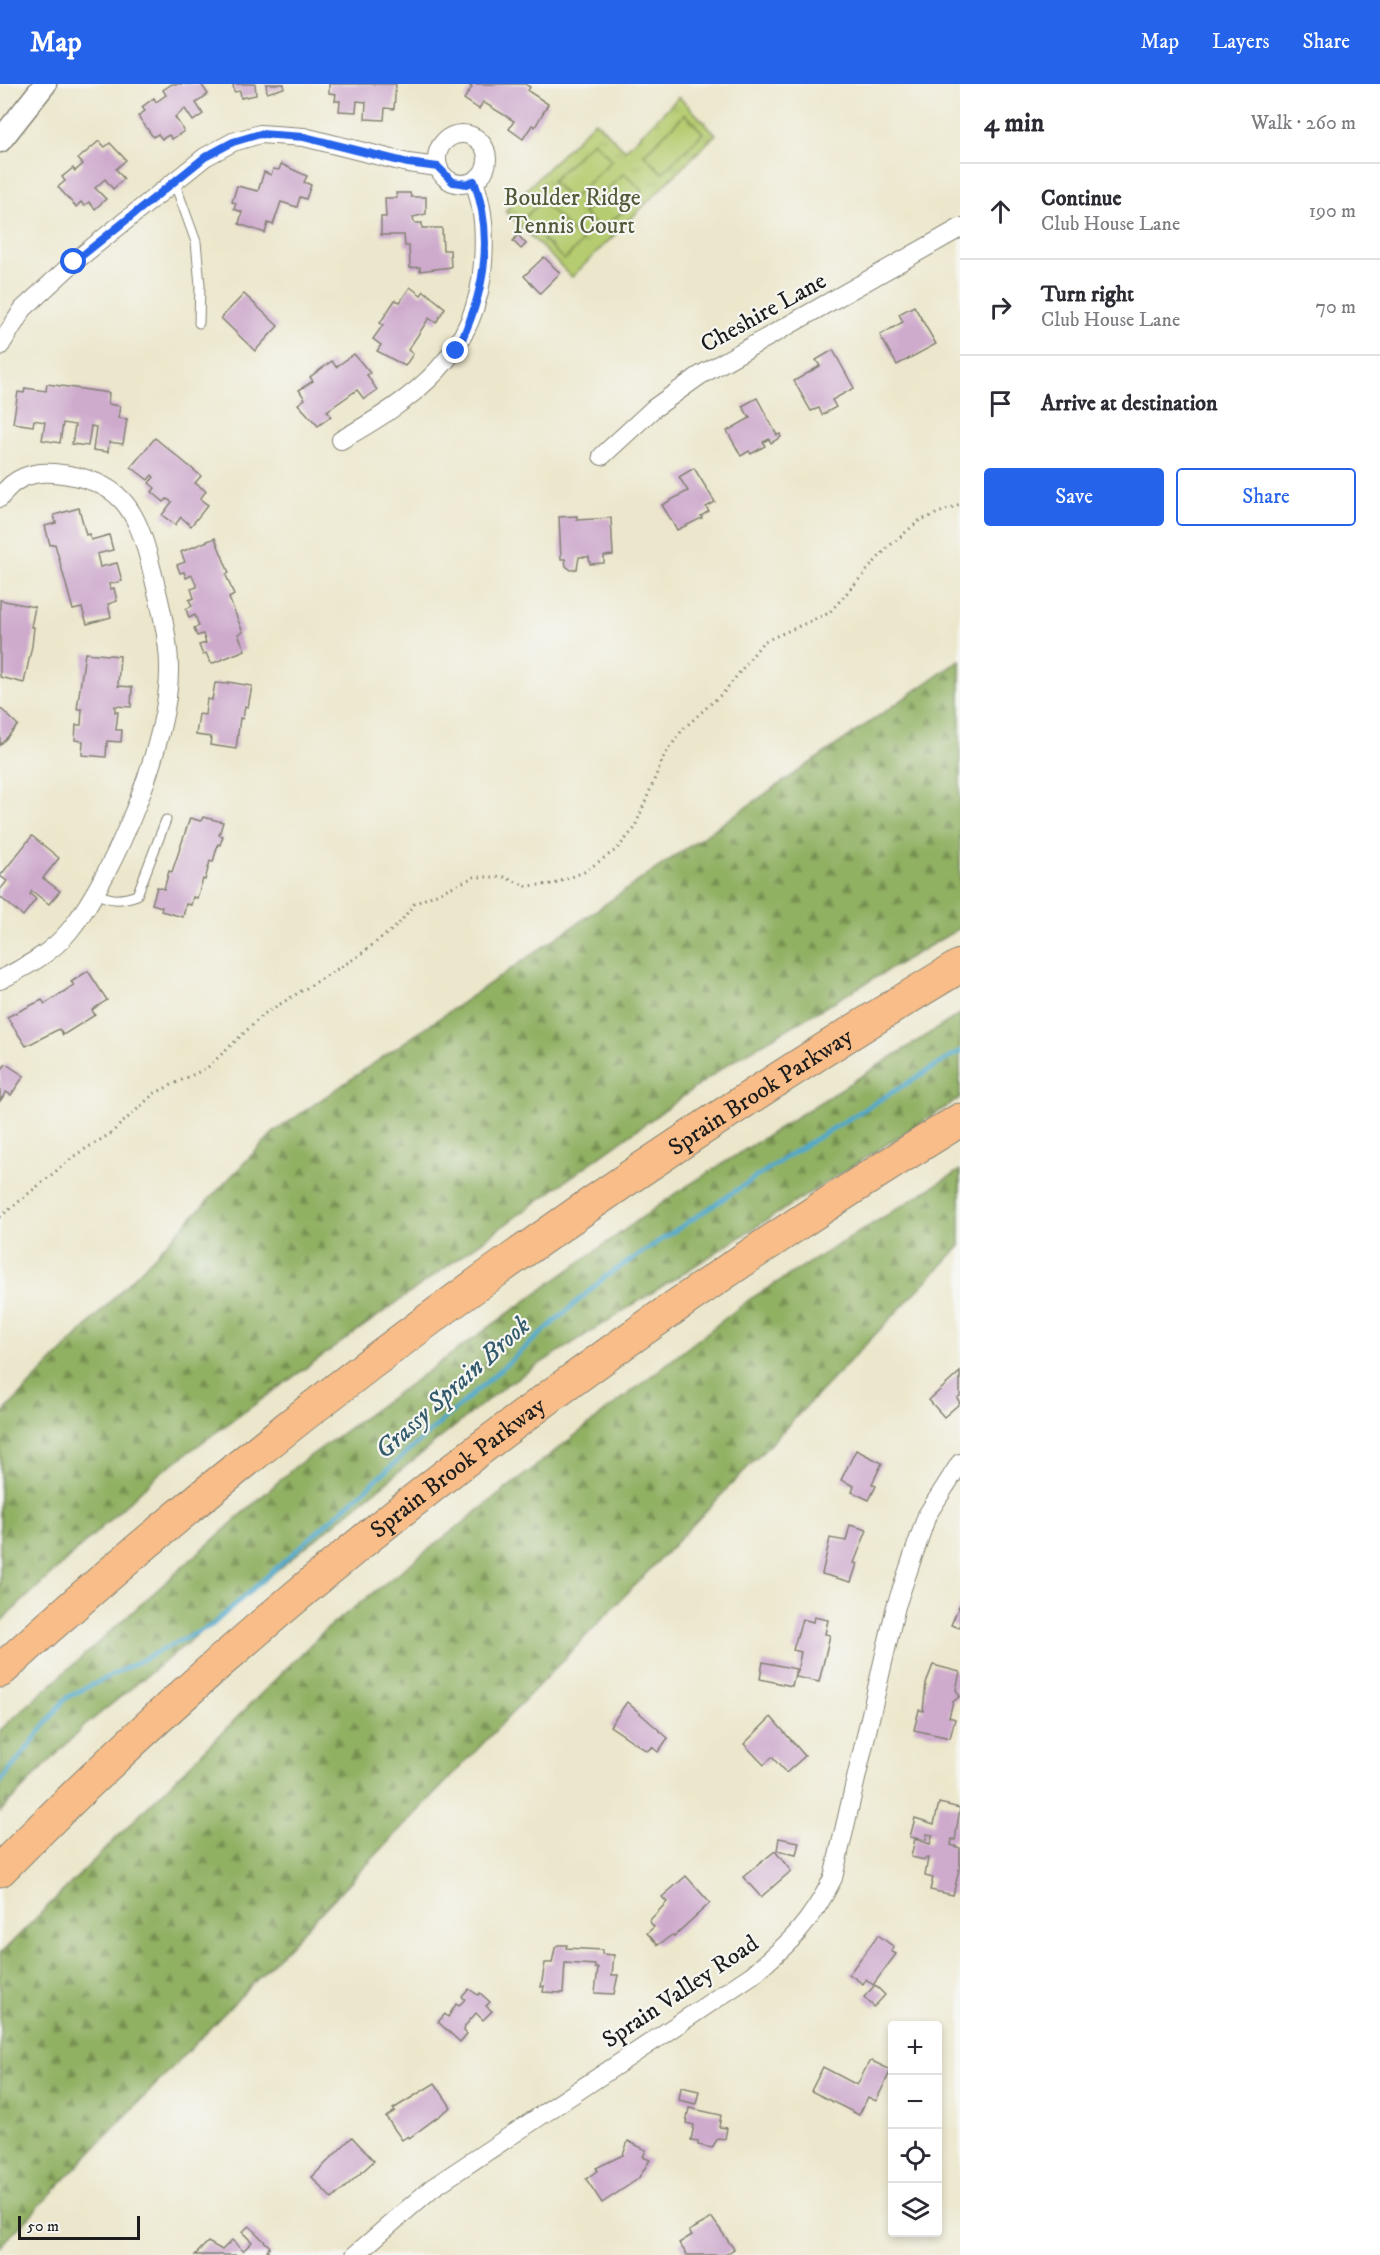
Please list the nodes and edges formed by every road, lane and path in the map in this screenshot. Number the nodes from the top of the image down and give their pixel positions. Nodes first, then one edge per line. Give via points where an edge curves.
1 (45, 84) edge
2 (0, 141) edge
3 (438, 167) junction
4 (474, 181) junction
5 (174, 182) junction
6 (960, 228) edge
7 (199, 323) dead end
8 (0, 346) edge
9 (341, 440) dead end
10 (602, 456) dead end
11 (1, 492) edge
12 (960, 504) edge
13 (166, 820) dead end
14 (94, 892) junction
15 (960, 966) edge
16 (0, 981) edge
17 (960, 1120) edge
18 (0, 1217) edge
19 (960, 1463) edge
20 (0, 1671) edge
21 (0, 1870) edge
22 (355, 2255) edge

1 - 2 street
3 - 4 street via 453,182
3 - 4 street via 437,158 444,142 451,137 476,138 486,151 486,168
3 - 5 street via 304,137 260,134 233,142 205,157
4 - 9 street via 486,229 482,286 468,329 456,351 414,392 383,416
5 - 7 lane via 196,242
5 - 8 street via 22,309
6 - 10 street, Cheshire Lane via 699,376 653,409
11 - 14 street via 25,476 43,472 89,478 114,492 137,518 156,587 169,666 162,721 127,830
12 - 18 path via 919,521 887,548 829,613 763,642 726,690 683,729 664,756 634,829 617,849 584,872 554,884 526,886 504,877 474,877 414,904 398,925 357,957 264,1014 207,1068 155,1093 110,1134 77,1154
13 - 14 lane via 137,895 122,901
14 - 16 street via 56,945
15 - 20 highway, Sprain Brook Parkway via 758,1091 467,1292 233,1471
17 - 21 highway, Sprain Brook Parkway via 687,1299 402,1511 184,1695
19 - 22 street, Sprain Valley Road via 927,1515 896,1606 833,1878 816,1913 752,1975 432,2188

